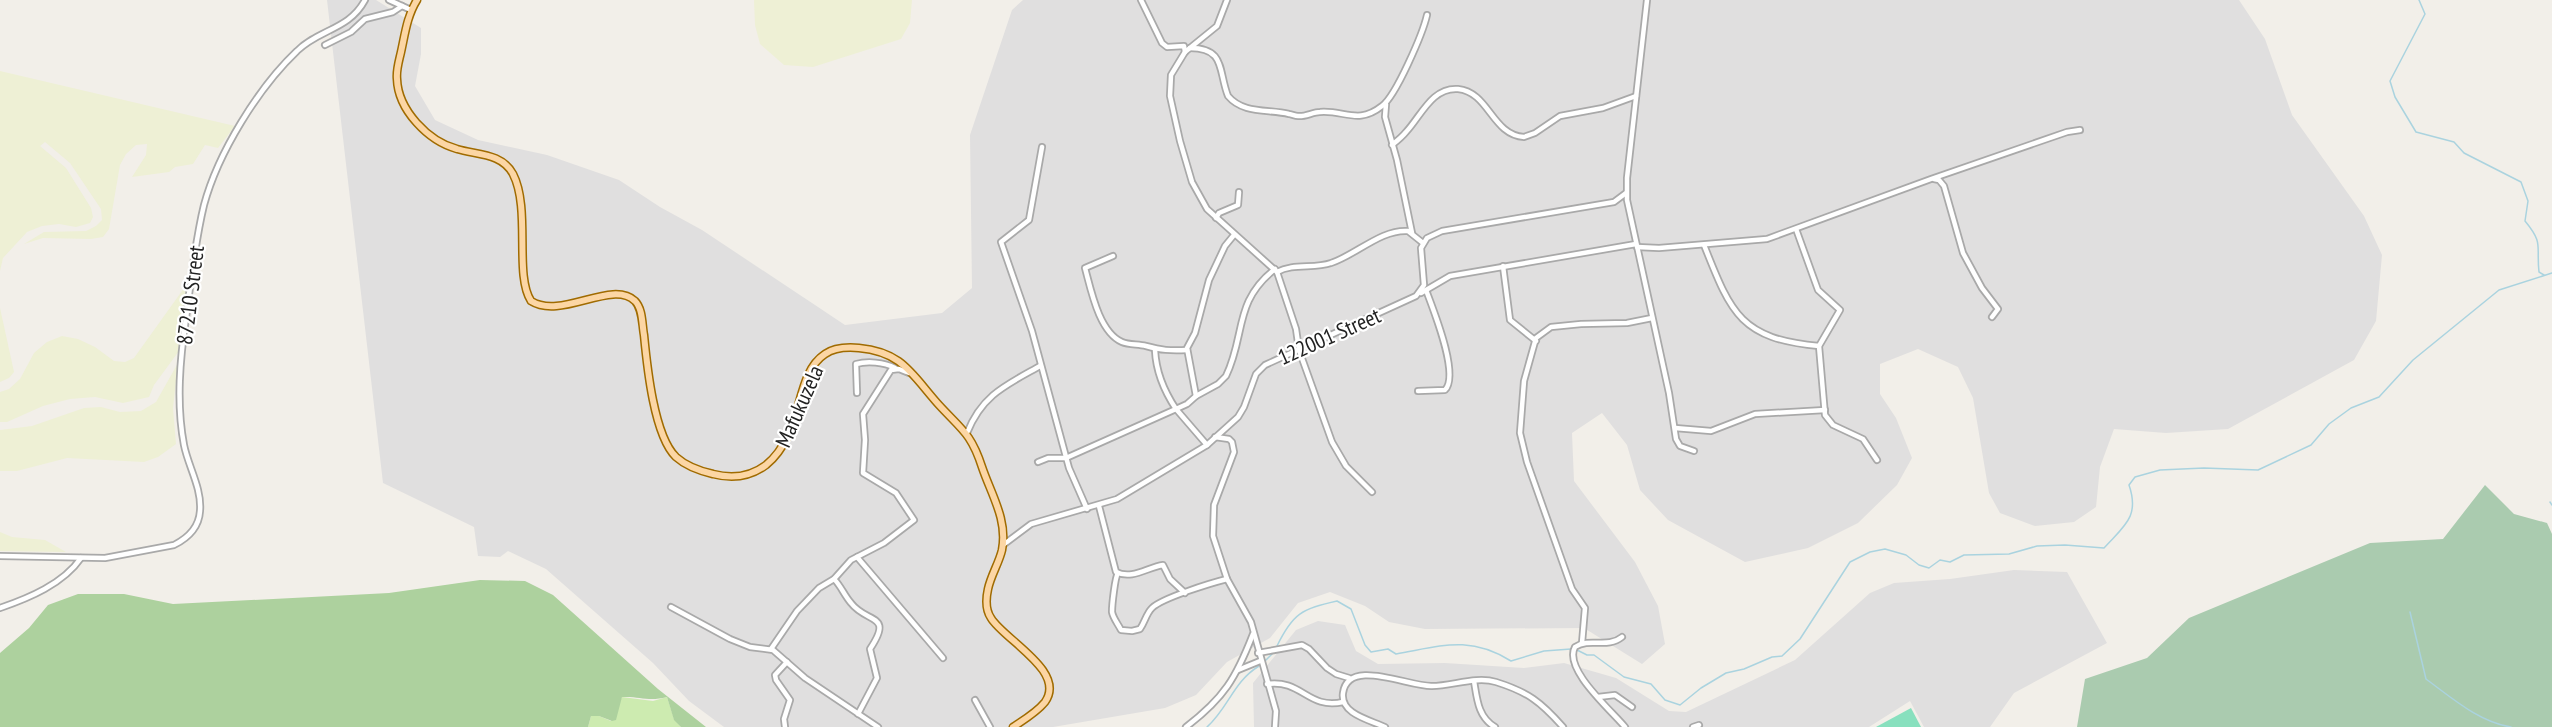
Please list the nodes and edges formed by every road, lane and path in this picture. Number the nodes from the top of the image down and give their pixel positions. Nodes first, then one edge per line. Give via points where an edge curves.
1 (365, 0) edge
2 (389, 0) edge
3 (417, 0) edge
4 (1141, 0) edge
5 (1227, 0) edge
6 (1647, 0) edge
7 (402, 6) junction
8 (411, 10) junction
9 (1426, 15) dead end
10 (325, 45) dead end
11 (1187, 50) junction
12 (1636, 96) junction
13 (1386, 103) junction
14 (2080, 130) dead end
15 (1392, 145) junction
16 (1042, 147) dead end
17 (1931, 178) junction
18 (1239, 192) dead end
19 (1626, 193) junction
20 (1216, 218) junction
21 (1796, 229) junction
22 (1412, 233) junction
23 (1234, 235) junction
24 (1423, 243) junction
25 (1637, 245) junction
26 (1704, 245) junction
27 (1113, 256) dead end
28 (1503, 266) junction
29 (1276, 271) junction
30 (1426, 290) junction
31 (1420, 293) junction
32 (1992, 317) dead end
33 (1652, 318) junction
34 (1536, 341) junction
35 (1819, 346) junction
36 (1155, 350) junction
37 (1187, 350) junction
38 (1299, 350) junction
39 (1040, 366) junction
40 (894, 368) junction
41 (915, 375) junction
42 (1418, 391) dead end
43 (857, 393) dead end
44 (1196, 396) junction
45 (1176, 409) junction
46 (1825, 410) junction
47 (1675, 428) junction
48 (967, 433) junction
49 (1215, 437) junction
50 (1206, 446) junction
51 (1694, 451) dead end
52 (1066, 458) junction
53 (1877, 460) dead end
54 (1038, 462) dead end
55 (1372, 492) dead end
56 (1098, 506) junction
57 (1087, 509) junction
58 (1003, 545) junction
59 (0, 556) edge
60 (857, 557) junction
61 (81, 558) junction
62 (1118, 573) junction
63 (834, 579) junction
64 (1227, 579) junction
65 (1185, 593) junction
66 (671, 607) dead end
67 (0, 608) edge
68 (1253, 632) junction
69 (1622, 637) dead end
70 (1582, 643) junction
71 (771, 649) junction
72 (1258, 653) junction
73 (943, 658) dead end
74 (1260, 661) junction
75 (787, 662) junction
76 (1238, 670) junction
77 (1349, 678) junction
78 (1474, 681) junction
79 (1267, 684) junction
80 (1598, 697) junction
81 (975, 700) dead end
82 (1343, 702) junction
83 (1632, 707) dead end
84 (858, 714) junction
85 (1699, 725) dead end
86 (785, 727) edge
87 (878, 727) edge
88 (990, 727) edge
89 (1013, 727) edge
90 (1186, 727) edge
91 (1275, 727) edge
92 (1385, 727) edge
93 (1495, 727) edge
94 (1563, 727) edge
95 (1625, 727) edge
96 (1692, 727) edge

1 - 61 street, 87210 Street via 354,16 307,42 286,63 241,124 209,188 191,281 179,404 184,447 200,501 197,524 174,545 111,558
2 - 7 street
3 - 8 main road
4 - 11 street via 1162,44 1184,46
5 - 11 street via 1217,26
6 - 12 street
7 - 8 street
7 - 10 street via 365,19 351,32
8 - 41 main road, Mafukuzela via 397,70 404,104 439,142 490,156 510,169 520,199 525,283 531,301 546,307 613,295 635,301 663,436 682,462 722,476 743,476 760,469 789,437 809,375 817,361 832,350 853,347 880,352 900,360
9 - 13 street via 1424,27
11 - 13 street via 1213,54 1222,69 1228,96 1249,108 1297,116 1321,112 1360,117
11 - 20 street via 1172,75 1172,105 1192,182
12 - 15 street via 1596,110 1560,116 1524,137 1505,130 1477,96 1449,89 1434,97
12 - 19 street
13 - 15 street
14 - 17 street, 122001 Street
15 - 22 street
16 - 39 street via 1029,220 1001,242
17 - 21 street, 122001 Street
17 - 32 street via 1944,186 1963,253 1998,309
18 - 20 street via 1238,205
19 - 24 street via 1614,202 1442,231
19 - 25 street
20 - 23 street
21 - 26 street, 122001 Street via 1761,240
21 - 35 street via 1818,290 1840,310
22 - 24 street
22 - 29 street via 1405,230 1387,236 1317,267
23 - 29 street
23 - 37 street via 1209,280
24 - 31 street via 1425,280
25 - 26 street, 122001 Street
25 - 28 street, 122001 Street
25 - 33 street
26 - 35 street via 1729,303 1744,322 1774,339
27 - 36 street via 1085,268 1100,316 1120,341
28 - 30 street, 122001 Street via 1450,276
28 - 34 street via 1510,320
29 - 38 street via 1294,320
29 - 44 street via 1258,284 1248,300 1226,376
30 - 31 street, 122001 Street
30 - 42 street via 1447,354 1450,380 1445,390
31 - 38 street, 122001 Street
33 - 34 street via 1551,327
33 - 47 street
34 - 70 street via 1524,381 1520,433 1529,470 1572,589 1585,608
35 - 46 street
36 - 37 street
36 - 45 street via 1161,381
37 - 44 street
38 - 49 street, 122001 Street via 1260,369 1238,417
38 - 55 street via 1338,453
39 - 48 street via 985,400
39 - 52 street
40 - 41 street
40 - 43 street via 888,364 856,364
40 - 60 street via 863,414 862,469 896,493 914,520
41 - 48 main road, Mafukuzela
44 - 45 street
45 - 50 street
45 - 52 street
46 - 47 street via 1755,414 1711,431
46 - 53 street via 1833,425 1863,439
47 - 51 street via 1680,446
48 - 58 main road, Mafukuzela via 1000,515
49 - 50 street, 122001 Street
49 - 64 street via 1229,439 1233,446 1233,458 1217,493 1212,516 1213,536
50 - 56 street, 122001 Street
52 - 54 street
52 - 57 street
56 - 57 street, 122001 Street
56 - 62 street
57 - 58 street, 122001 Street via 1031,524
58 - 89 main road, Mafukuzela via 986,596 988,614 1040,667 1050,690 1043,704
59 - 61 street, 87210 Street
60 - 63 street
60 - 73 street
61 - 67 street via 66,576
62 - 65 street via 1142,573 1163,565 1173,583
62 - 65 street via 1112,611 1121,630 1140,629 1155,606
63 - 71 street via 810,597
63 - 84 street via 853,606 880,625 870,649 875,683
64 - 65 street
64 - 68 street
66 - 71 street via 730,639
68 - 72 street
68 - 76 street
69 - 70 street via 1608,644
70 - 80 street via 1573,650 1574,665
71 - 75 street
72 - 74 street
72 - 77 street via 1302,645 1327,668
74 - 76 street
74 - 79 street
75 - 84 street
75 - 86 street via 775,675 790,700
76 - 90 street via 1216,703
77 - 78 street via 1361,674 1432,686
77 - 82 street via 1343,689
78 - 93 street via 1481,714
78 - 94 street via 1495,681 1530,696 1544,705
79 - 82 street via 1286,684 1324,704
79 - 91 street via 1276,711
80 - 83 street via 1615,695
80 - 95 street
81 - 88 street
82 - 92 street via 1349,710
84 - 87 street
85 - 96 street

